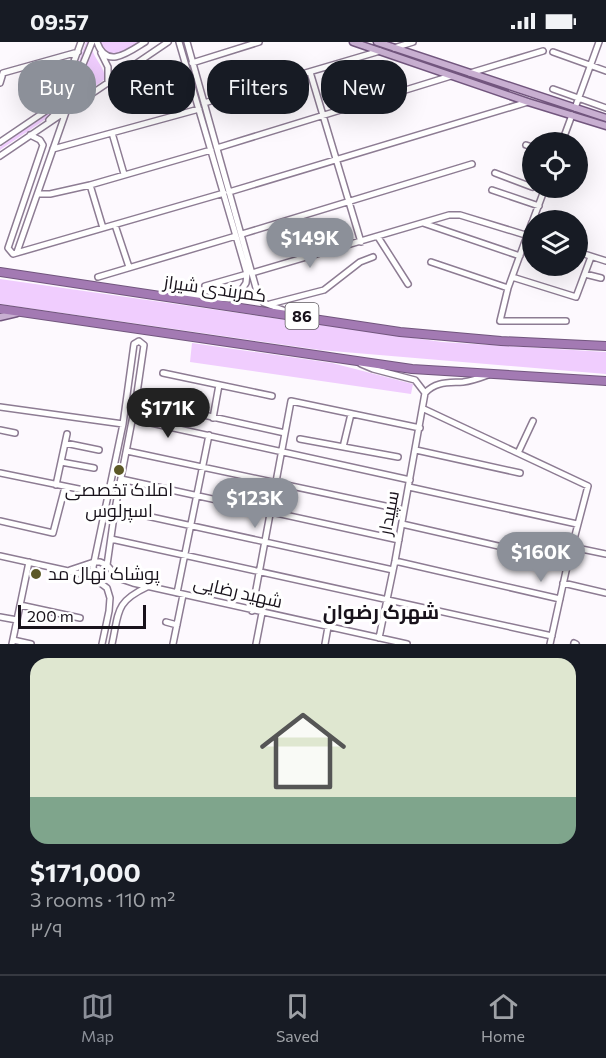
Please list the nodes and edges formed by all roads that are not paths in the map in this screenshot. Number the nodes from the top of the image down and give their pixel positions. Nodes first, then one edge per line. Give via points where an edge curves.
1 (81, 42) edge
2 (92, 42) edge
3 (97, 42) edge
4 (145, 42) edge
5 (168, 42) edge
6 (179, 42) edge
7 (188, 42) edge
8 (353, 42) edge
9 (377, 42) edge
10 (413, 42) edge
11 (599, 42) edge
12 (256, 43) edge
13 (99, 49) junction
14 (380, 51) junction
15 (393, 51) junction
16 (543, 51) dead end
17 (78, 52) junction
18 (553, 52) dead end
19 (141, 60) edge
20 (186, 60) edge
21 (191, 60) edge
22 (195, 62) edge
23 (590, 66) junction
24 (108, 67) edge
25 (606, 71) edge
26 (310, 72) junction
27 (470, 73) junction
28 (451, 76) junction
29 (195, 81) edge
30 (108, 82) edge
31 (0, 83) edge
32 (195, 89) edge
33 (96, 90) edge
34 (553, 90) dead end
35 (578, 98) junction
36 (528, 102) junction
37 (204, 103) junction
38 (606, 108) edge
39 (199, 109) junction
40 (573, 112) junction
41 (62, 114) edge
42 (66, 114) edge
43 (324, 116) junction
44 (606, 118) edge
45 (606, 126) edge
46 (39, 129) junction
47 (566, 132) edge
48 (112, 133) junction
49 (30, 135) junction
50 (0, 142) edge
51 (53, 149) junction
52 (214, 149) junction
53 (0, 156) edge
54 (338, 160) junction
55 (38, 162) junction
56 (472, 164) dead end
57 (46, 165) junction
58 (495, 173) dead end
59 (124, 174) junction
60 (522, 183) edge
61 (90, 185) junction
62 (492, 190) dead end
63 (226, 192) junction
64 (38, 194) junction
65 (542, 198) edge
66 (349, 201) junction
67 (539, 206) junction
68 (537, 210) edge
69 (423, 223) junction
70 (115, 225) junction
71 (103, 228) junction
72 (522, 234) edge
73 (239, 235) junction
74 (378, 237) junction
75 (361, 242) junction
76 (17, 252) junction
77 (522, 252) edge
78 (520, 256) junction
79 (588, 256) edge
80 (373, 257) dead end
81 (591, 257) junction
82 (606, 261) edge
83 (431, 262) dead end
84 (588, 266) edge
85 (129, 267) junction
86 (0, 272) edge
87 (249, 274) junction
88 (588, 275) edge
89 (584, 276) edge
90 (98, 277) dead end
91 (512, 277) junction
92 (601, 278) dead end
93 (408, 284) dead end
94 (206, 286) dead end
95 (508, 288) junction
96 (257, 289) junction
97 (248, 291) junction
98 (151, 294) junction
99 (268, 305) junction
100 (0, 309) edge
101 (21, 312) junction
102 (299, 316) junction
103 (0, 317) edge
104 (566, 321) dead end
105 (606, 346) edge
106 (353, 360) junction
107 (163, 373) dead end
108 (489, 375) junction
109 (606, 381) edge
110 (219, 385) junction
111 (426, 393) junction
112 (272, 396) dead end
113 (136, 400) junction
114 (0, 406) edge
115 (424, 410) junction
116 (351, 414) junction
117 (213, 418) junction
118 (133, 419) junction
119 (533, 421) dead end
120 (123, 424) junction
121 (420, 429) junction
122 (0, 430) edge
123 (15, 433) dead end
124 (285, 433) junction
125 (67, 434) dead end
126 (209, 435) junction
127 (300, 439) dead end
128 (65, 443) junction
129 (343, 447) junction
130 (99, 450) dead end
131 (416, 450) junction
132 (127, 451) junction
133 (282, 452) junction
134 (518, 453) junction
135 (398, 458) dead end
136 (61, 462) junction
137 (202, 467) junction
138 (94, 468) dead end
139 (0, 473) edge
140 (520, 473) dead end
141 (121, 479) junction
142 (410, 480) junction
143 (276, 482) junction
144 (56, 485) junction
145 (65, 487) junction
146 (409, 487) junction
147 (108, 495) junction
148 (196, 496) junction
149 (115, 509) junction
150 (404, 510) junction
151 (270, 512) junction
152 (0, 521) edge
153 (402, 524) junction
154 (577, 524) junction
155 (190, 526) junction
156 (399, 540) junction
157 (110, 541) junction
158 (99, 542) junction
159 (265, 542) junction
160 (572, 547) junction
161 (606, 554) edge
162 (0, 556) edge
163 (185, 556) junction
164 (395, 561) junction
165 (29, 562) junction
166 (94, 562) junction
167 (568, 562) junction
168 (107, 565) junction
169 (70, 570) junction
170 (393, 570) junction
171 (259, 572) junction
172 (95, 578) junction
173 (118, 578) junction
174 (133, 583) junction
175 (563, 584) junction
176 (147, 586) junction
177 (107, 588) junction
178 (606, 593) edge
179 (132, 594) junction
180 (180, 594) junction
181 (110, 598) junction
182 (560, 599) junction
183 (124, 600) junction
184 (387, 600) junction
185 (20, 605) junction
186 (109, 611) junction
187 (252, 611) junction
188 (119, 612) junction
189 (262, 613) junction
190 (0, 617) edge
191 (80, 618) dead end
192 (17, 620) junction
193 (166, 622) dead end
194 (177, 625) junction
195 (328, 627) junction
196 (552, 636) junction
197 (379, 638) junction
198 (12, 642) edge
199 (31, 644) edge
200 (102, 644) edge
201 (112, 644) edge
202 (173, 644) edge
203 (256, 644) edge
204 (325, 644) edge
205 (407, 644) edge
206 (550, 644) edge

1 - 17 street
2 - 46 street via 68,101
3 - 13 street
4 - 13 street via 118,57 109,57
5 - 19 street
6 - 20 street
7 - 21 street
8 - 14 main road
9 - 15 main road
10 - 15 street
11 - 23 street
12 - 22 street
13 - 24 street
14 - 15 main road
14 - 26 street
15 - 27 main road
15 - 28 main road
16 - 27 street
17 - 31 street via 3,73
17 - 50 street via 56,104
18 - 23 street
23 - 25 street
23 - 35 street
26 - 37 street
26 - 43 street
27 - 40 main road
28 - 36 main road
28 - 43 street
29 - 37 street
30 - 33 street
32 - 39 street
34 - 35 street
35 - 38 street
35 - 40 street
36 - 40 main road
36 - 54 street
37 - 52 street
39 - 48 street
39 - 52 street
40 - 44 main road
40 - 45 main road
40 - 47 street
41 - 46 street
42 - 51 street
43 - 52 street
43 - 54 street
46 - 49 street
48 - 51 street
48 - 59 street
49 - 53 street
49 - 55 street via 43,145
51 - 57 street
52 - 59 street
52 - 63 street
54 - 63 street
54 - 66 street
55 - 57 street
55 - 76 street via 8,248 13,254
56 - 66 street
57 - 64 street
58 - 60 street
59 - 61 street
61 - 64 street
61 - 71 street
62 - 67 street
63 - 70 street
63 - 73 street
64 - 76 street
65 - 67 street
66 - 73 street
66 - 75 street
67 - 68 street
69 - 72 street via 460,215
69 - 74 street
69 - 78 street
70 - 71 street
70 - 85 street
71 - 76 street
73 - 85 street
73 - 87 street
74 - 75 street
74 - 93 street
75 - 87 street
77 - 78 street
78 - 91 street
79 - 81 street
80 - 99 street via 360,262 324,290
81 - 82 street
81 - 84 street
83 - 95 street
85 - 90 street
86 - 98 highway, کمربندی شیراز / 86
87 - 94 street
87 - 96 street
87 - 97 street
88 - 92 street
89 - 91 street via 578,297 574,298
91 - 95 street
95 - 104 street via 500,321
96 - 97 street
96 - 99 street via 260,299
97 - 98 street via 229,299
98 - 102 highway, کمربندی شیراز / 86
99 - 102 street
100 - 101 highway, 86
101 - 103 main road
101 - 106 highway, 86
102 - 105 highway, کمربندی شیراز / 86 via 448,337
106 - 108 highway, 86
106 - 111 street via 415,380
107 - 110 street
108 - 109 highway, 86
108 - 111 street via 442,383
110 - 112 street
110 - 117 street
111 - 115 street, سپیدار
113 - 117 street
113 - 118 street
113 - 120 street via 144,345 139,341 134,344
114 - 120 street
115 - 121 street, سپیدار
115 - 134 street
116 - 121 street
116 - 124 street via 291,401
116 - 129 street
117 - 124 street
118 - 126 street
118 - 132 street
119 - 134 street
120 - 147 street
121 - 131 street, سپیدار
122 - 123 street
124 - 133 street
125 - 128 street
126 - 133 street
126 - 137 street
127 - 129 street
128 - 130 street
128 - 136 street
129 - 135 street
131 - 140 street
131 - 142 street, سپیدار
132 - 137 street
132 - 141 street
133 - 142 street
133 - 143 street
134 - 154 street via 588,486
136 - 138 street
136 - 144 street
137 - 143 street
137 - 148 street
139 - 144 street
141 - 148 street
141 - 149 street
142 - 146 street, سپیدار
143 - 150 street
143 - 151 street
144 - 145 street
145 - 147 street
145 - 152 street via 52,533
146 - 150 street, سپیدار
146 - 154 street
147 - 158 street
148 - 151 street
148 - 155 street
149 - 155 street
149 - 157 street
150 - 153 street, سپیدار
151 - 156 street
151 - 159 street
153 - 156 street, سپیدار
153 - 167 street
154 - 160 street
155 - 159 street
155 - 163 street
156 - 164 street, سپیدار
157 - 158 street
157 - 163 street
157 - 168 street
158 - 166 street
159 - 170 street
159 - 171 street
160 - 161 street
160 - 167 street
162 - 165 street
163 - 171 street
163 - 180 street
164 - 170 street, سپیدار
164 - 182 street
165 - 169 street
165 - 185 street
166 - 168 street
166 - 169 street
166 - 172 street
167 - 175 street
168 - 173 street
169 - 172 street
170 - 184 street, سپیدار
171 - 184 street
171 - 187 street
172 - 177 street
173 - 174 street, شهید رضایی
173 - 177 street
174 - 176 street, شهید رضایی
174 - 179 street
175 - 178 street
175 - 182 street
176 - 179 street
176 - 180 street, شهید رضایی
177 - 181 street
179 - 183 street
180 - 187 street, شهید رضایی
180 - 194 street
181 - 183 street via 116,602
181 - 186 street
182 - 196 street
183 - 188 street
184 - 196 street
184 - 197 street, سپیدار
185 - 191 street
185 - 192 street
186 - 188 street via 115,608
186 - 200 street
187 - 189 street, شهید رضایی
188 - 201 street
189 - 195 street, شهید رضایی
189 - 203 street
190 - 192 street
192 - 198 street
193 - 194 street
194 - 202 street
195 - 197 street, شهید رضایی
195 - 204 street
196 - 206 street
197 - 205 street, شهید رضایی
198 - 199 street

